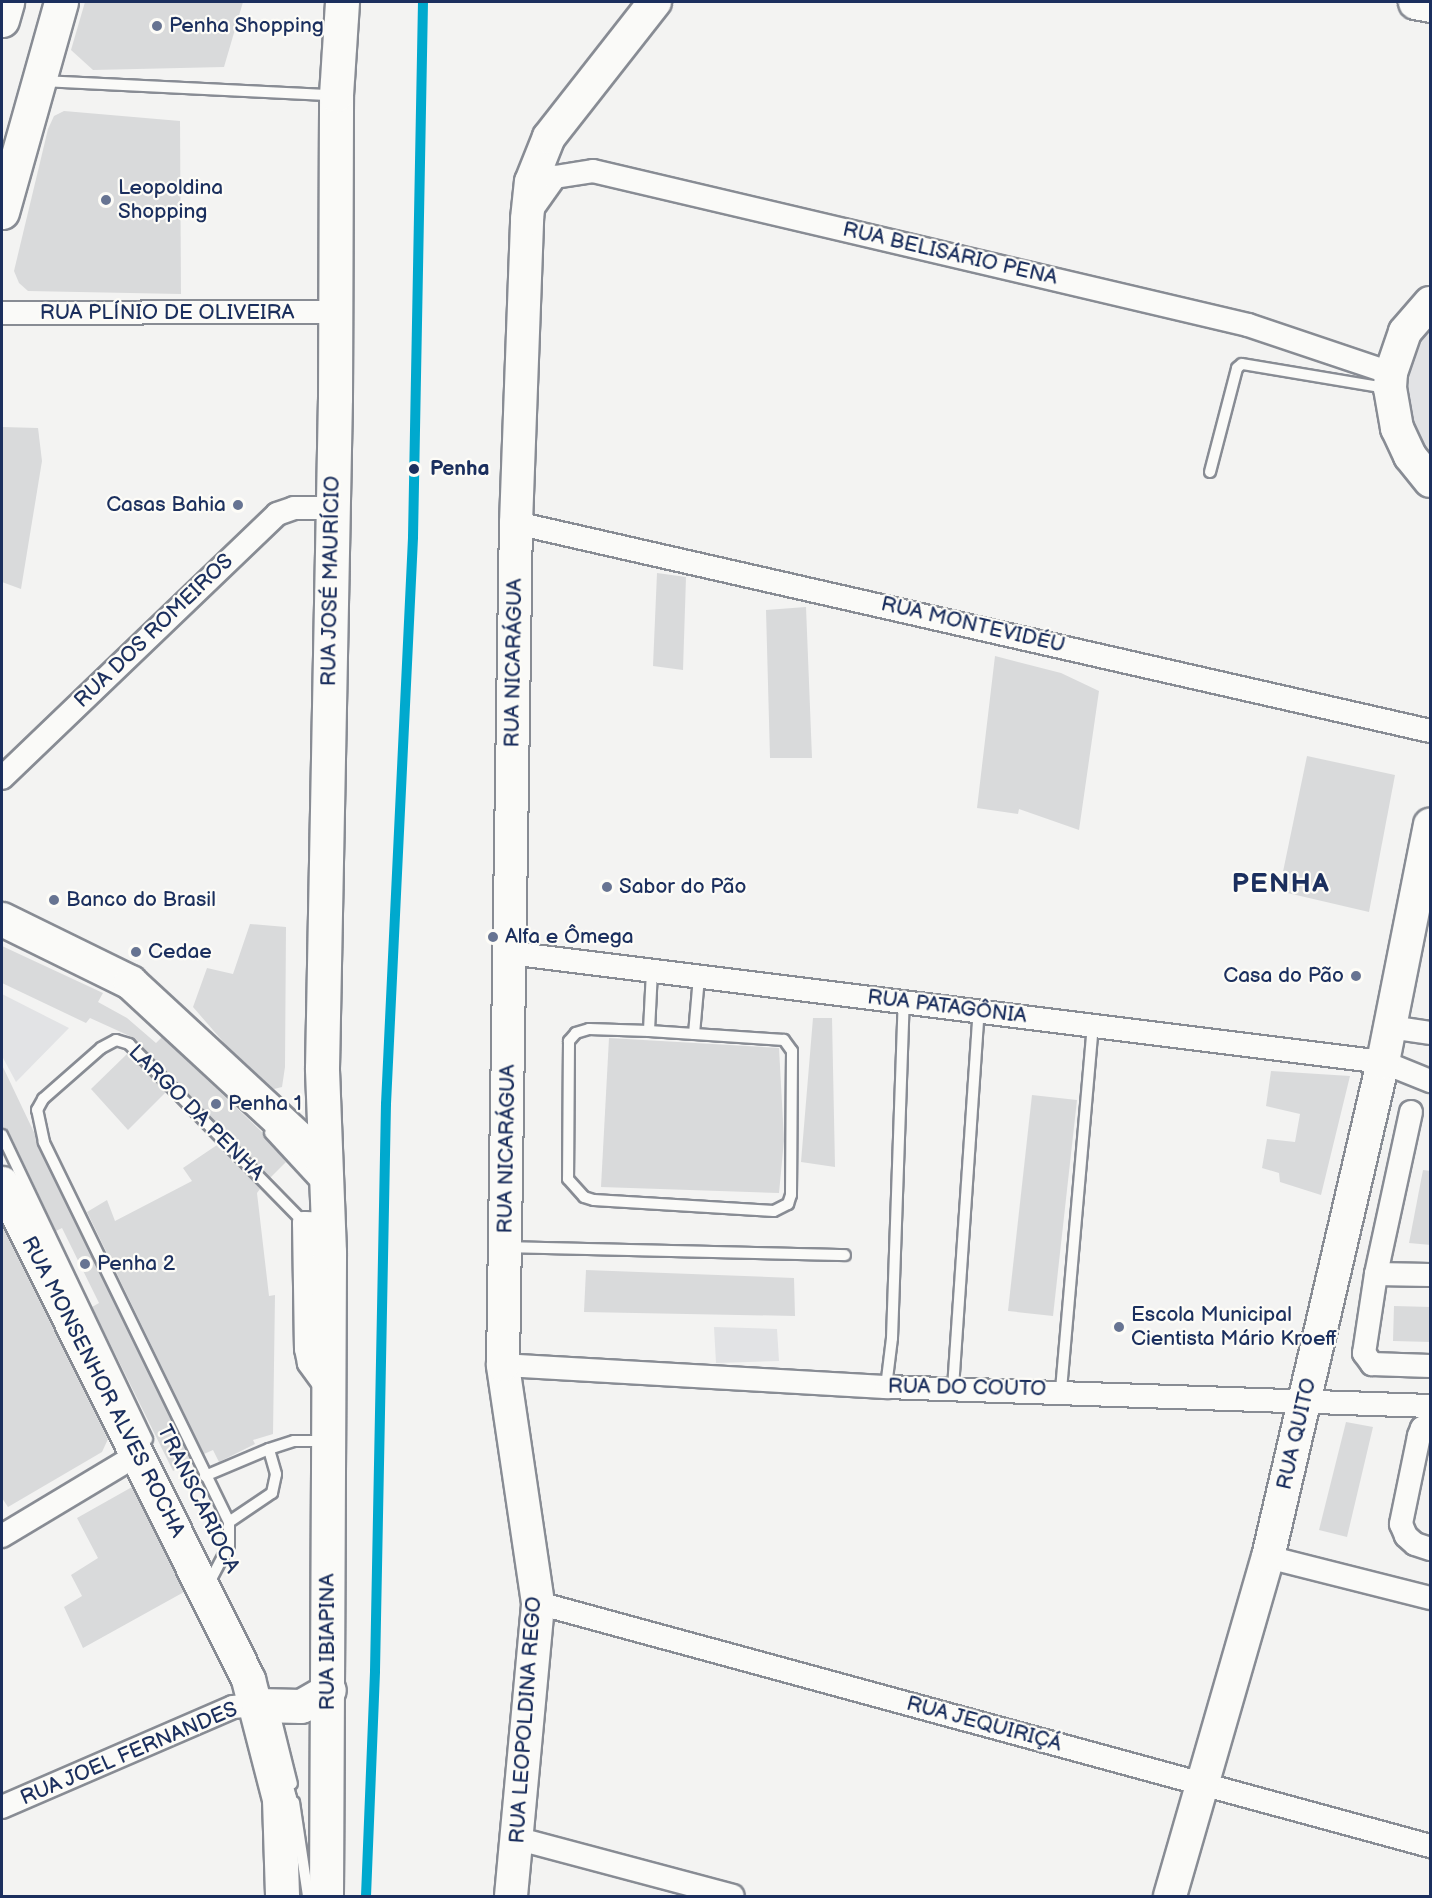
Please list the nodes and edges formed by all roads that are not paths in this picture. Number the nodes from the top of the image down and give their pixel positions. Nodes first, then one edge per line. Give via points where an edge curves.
1 (7, 2) edge
2 (49, 2) edge
3 (61, 2) edge
4 (342, 2) edge
5 (655, 2) edge
6 (1415, 2) edge
7 (1431, 5) edge
8 (2, 20) edge
9 (37, 81) junction
10 (336, 95) junction
11 (2, 167) edge
12 (2, 212) edge
13 (527, 219) junction
14 (1431, 303) edge
15 (333, 312) junction
16 (2, 313) edge
17 (1390, 381) junction
18 (1210, 472) dead end
19 (1431, 481) edge
20 (317, 508) dead end
21 (516, 522) junction
22 (1431, 731) edge
23 (2, 778) edge
24 (1431, 825) edge
25 (2, 919) edge
26 (510, 953) junction
27 (652, 971) junction
28 (699, 976) junction
29 (904, 1002) junction
30 (143, 1011) dead end
31 (979, 1011) junction
32 (1093, 1025) junction
33 (1390, 1027) junction
34 (649, 1031) junction
35 (1431, 1033) edge
36 (694, 1034) junction
37 (1383, 1062) junction
38 (1431, 1081) edge
39 (241, 1102) dead end
40 (1411, 1112) dead end
41 (265, 1128) dead end
42 (2, 1135) edge
43 (323, 1161) junction
44 (6, 1204) edge
45 (319, 1214) junction
46 (505, 1247) junction
47 (845, 1255) dead end
48 (1376, 1274) junction
49 (1431, 1275) edge
50 (503, 1365) junction
51 (1431, 1366) edge
52 (886, 1387) junction
53 (953, 1388) junction
54 (1061, 1390) junction
55 (1305, 1404) junction
56 (1431, 1406) edge
57 (1431, 1424) edge
58 (327, 1442) junction
59 (269, 1449) junction
60 (145, 1453) junction
61 (205, 1476) junction
62 (229, 1522) junction
63 (2, 1536) edge
64 (1431, 1549) edge
65 (204, 1556) dead end
66 (1268, 1557) junction
67 (212, 1585) junction
68 (1431, 1598) edge
69 (538, 1603) junction
70 (329, 1690) junction
71 (266, 1702) junction
72 (314, 1733) dead end
73 (1202, 1784) junction
74 (2, 1808) edge
75 (311, 1829) dead end
76 (519, 1839) junction
77 (1431, 1846) edge
78 (282, 1896) edge
79 (308, 1896) edge
80 (326, 1896) edge
81 (511, 1896) edge
82 (732, 1896) edge
83 (1170, 1896) edge

1 - 8 main road
2 - 11 lane
3 - 9 main road
4 - 10 main road, RUA JOSÉ MAURÍCIO
5 - 13 main road, RUA NICARÁGUA via 549,137 531,182
6 - 7 main road
9 - 10 lane
9 - 12 main road
10 - 15 main road, RUA JOSÉ MAURÍCIO
13 - 17 street, RUA BELISÁRIO PENA via 555,177 593,171 1248,325
13 - 21 main road, RUA NICARÁGUA
14 - 17 main road via 1405,332
15 - 16 street, RUA PLÍNIO DE OLIVEIRA
15 - 43 main road, RUA JOSÉ MAURÍCIO
17 - 18 lane via 1242,364 1237,368
17 - 19 main road via 1397,428 1410,456
20 - 23 street, RUA DOS ROMEIROS via 294,508 277,514
21 - 22 street, RUA MONTEVIDÉU
21 - 26 main road, RUA NICARÁGUA
24 - 33 main road, RUA QUITO
25 - 43 main road via 130,982
26 - 27 street, RUA PATAGÔNIA
26 - 46 main road, RUA NICARÁGUA
27 - 28 street, RUA PATAGÔNIA
27 - 34 lane
28 - 29 street, RUA PATAGÔNIA
28 - 36 lane
29 - 31 street, RUA PATAGÔNIA
29 - 52 lane via 892,1338
30 - 39 lane
31 - 32 street, RUA PATAGÔNIA
31 - 53 lane
32 - 37 street, RUA PATAGÔNIA
32 - 54 lane
33 - 35 street
33 - 37 main road, RUA QUITO
34 - 36 lane
34 - 36 lane via 589,1029 576,1033 569,1041 568,1179 575,1189 594,1200 774,1211 782,1208 791,1195 789,1045 784,1040
37 - 38 street, RUA PATAGÔNIA
37 - 55 main road, RUA QUITO
40 - 48 street
41 - 45 lane
42 - 60 lane, TRANSCARIOCA
43 - 45 main road, RUA IBIAPINA
44 - 60 main road, RUA MONSENHOR ALVES ROCHA
45 - 58 main road, RUA IBIAPINA
45 - 61 lane, LARGO DA PENHA via 144,1056 120,1040 101,1047 44,1099 36,1120 44,1142
46 - 47 lane
46 - 50 main road, RUA NICARÁGUA
48 - 49 street
48 - 51 street via 1365,1359 1372,1364
50 - 52 street, RUA DO COUTO
50 - 69 main road, RUA LEOPOLDINA REGO
52 - 53 street, RUA DO COUTO
53 - 54 street, RUA DO COUTO
54 - 55 street, RUA DO COUTO
55 - 56 street, RUA DO COUTO
55 - 66 main road, RUA QUITO
57 - 64 street via 1422,1428 1419,1436 1401,1524 1415,1544
58 - 59 lane via 294,1442
58 - 70 main road, RUA IBIAPINA
59 - 61 lane
59 - 62 lane via 276,1485 259,1504
60 - 63 street
60 - 67 main road, RUA MONSENHOR ALVES ROCHA
61 - 62 lane
62 - 67 lane via 229,1545
65 - 67 lane, TRANSCARIOCA
66 - 68 street
66 - 73 main road, RUA QUITO
67 - 71 main road, RUA MONSENHOR ALVES ROCHA
69 - 73 street, RUA JEQUIRIÇÁ
69 - 76 main road, RUA LEOPOLDINA REGO
70 - 71 main road via 301,1706
70 - 72 lane
70 - 80 main road, RUA IBIAPINA
71 - 74 street, RUA JOEL FERNANDES via 233,1707
71 - 78 main road, RUA MONSENHOR ALVES ROCHA via 279,1799
71 - 79 lane via 293,1790
73 - 77 street, RUA JEQUIRIÇÁ
73 - 83 main road, RUA QUITO
75 - 79 lane
76 - 81 main road, RUA LEOPOLDINA REGO
76 - 82 street

